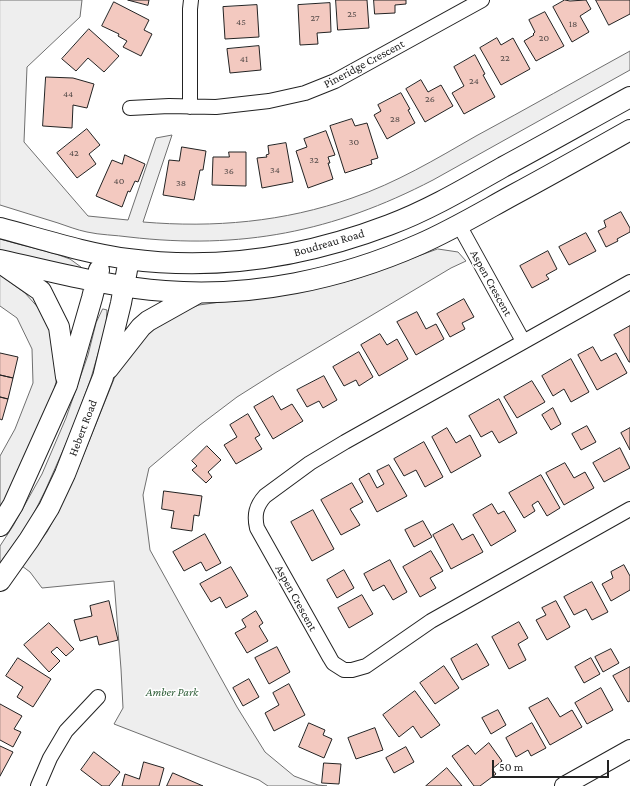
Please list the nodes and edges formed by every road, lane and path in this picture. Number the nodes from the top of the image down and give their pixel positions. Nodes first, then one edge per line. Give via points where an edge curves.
1 (191, 0) edge
2 (482, 0) edge
3 (630, 97) edge
4 (190, 106) junction
5 (130, 108) dead end
6 (630, 130) edge
7 (459, 226) junction
8 (0, 228) edge
9 (102, 255) junction
10 (129, 259) junction
11 (0, 261) edge
12 (96, 282) junction
13 (630, 282) edge
14 (124, 287) junction
15 (198, 293) junction
16 (523, 341) junction
17 (103, 377) junction
18 (67, 385) junction
19 (630, 510) edge
20 (0, 526) edge
21 (0, 581) edge
22 (98, 697) dead end
23 (630, 749) edge
24 (38, 786) edge
25 (564, 786) edge

1 - 4 street
2 - 4 street, Pineridge Crescent via 335,81 304,93 262,102 216,107
3 - 10 main road, Boudreau Road via 414,214 348,239 315,249 249,260 186,264
4 - 5 street, Pineridge Crescent
6 - 7 main road
7 - 15 main road via 385,258 322,278 254,289
7 - 16 street, Aspen Crescent
8 - 9 main road, Boudreau Road
9 - 10 main road, Boudreau Road
9 - 12 main road
10 - 14 main road, Hebert Road
11 - 12 main road
11 - 18 main road via 41,291 59,327
12 - 14 main road
12 - 18 main road
13 - 16 street, Aspen Crescent
14 - 15 main road
14 - 17 main road, Hebert Road
15 - 17 main road via 141,327 114,359
16 - 19 street, Aspen Crescent via 328,452 271,490 259,502 255,514 257,528 333,663 344,670 366,666 431,621
17 - 21 main road, Hebert Road via 49,508
18 - 20 main road via 13,505
22 - 24 street via 66,731 50,758
23 - 25 street

